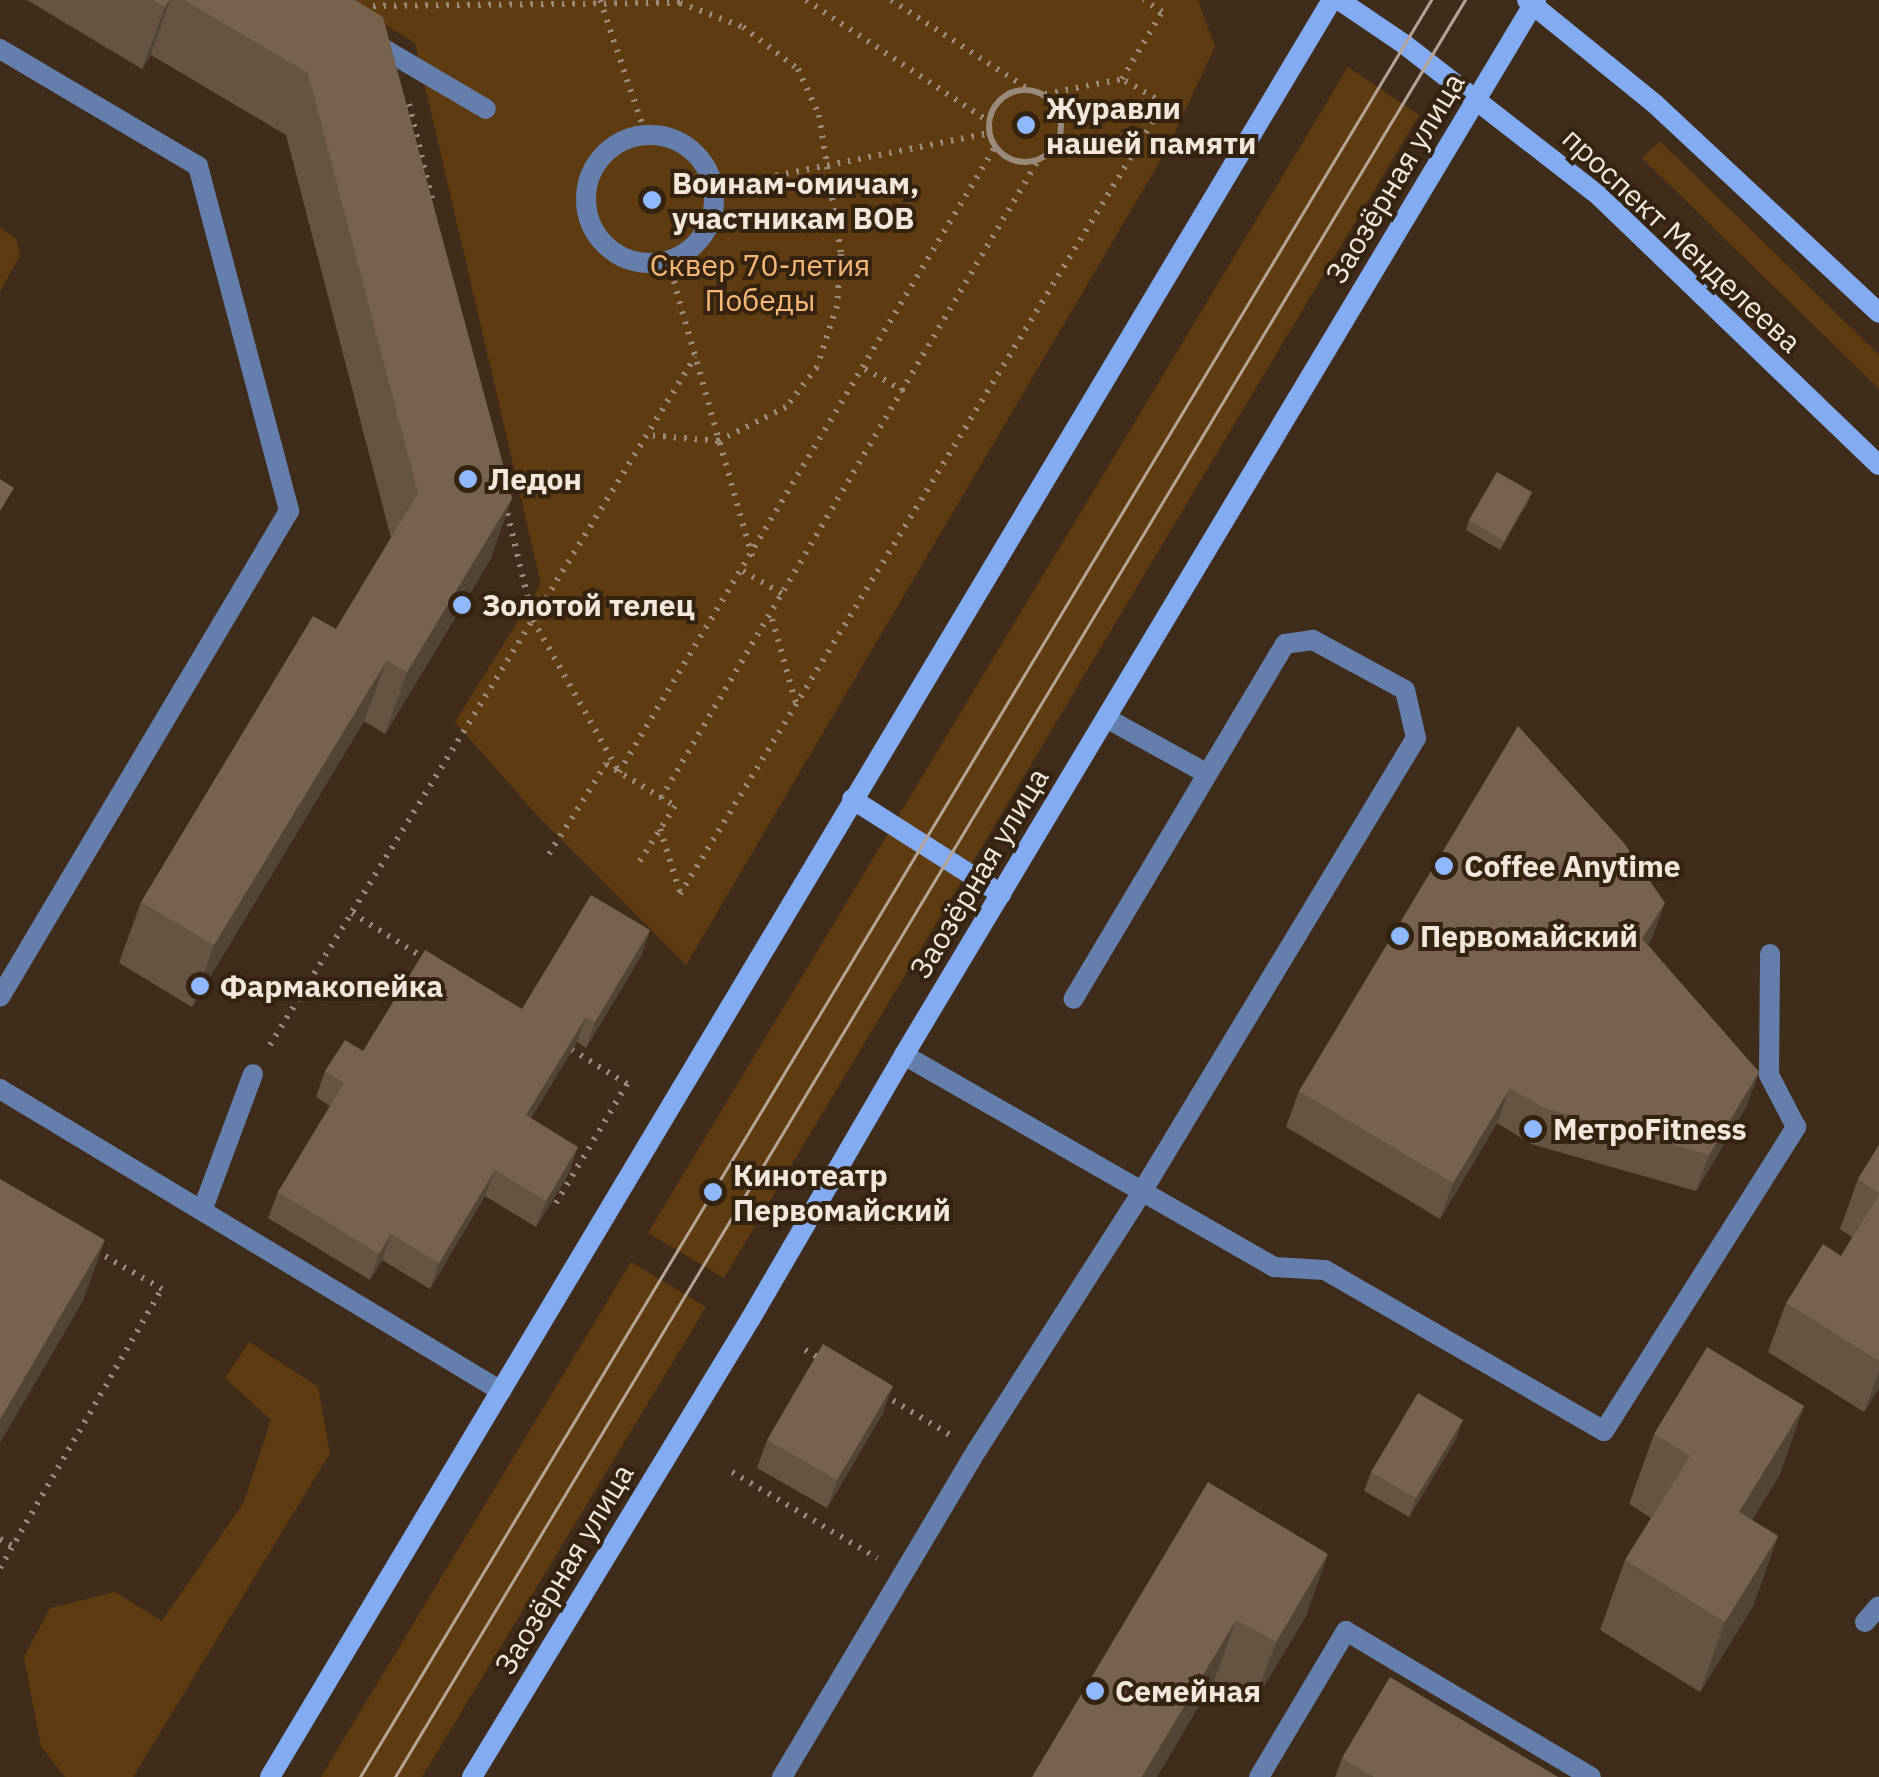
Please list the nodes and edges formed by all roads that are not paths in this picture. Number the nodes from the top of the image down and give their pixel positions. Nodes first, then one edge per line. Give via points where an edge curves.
1 (1335, 0) edge
2 (1532, 2) edge
3 (355, 32) edge
4 (0, 49) edge
5 (1477, 100) junction
6 (486, 109) dead end
7 (668, 261) joint
8 (1879, 313) edge
9 (1879, 465) edge
10 (1108, 719) junction
11 (1206, 773) junction
12 (852, 799) junction
13 (1001, 894) junction
14 (1770, 954) dead end
15 (0, 997) edge
16 (1073, 999) dead end
17 (904, 1054) junction
18 (253, 1074) road end
19 (0, 1089) edge
20 (1143, 1190) junction
21 (202, 1211) junction
22 (501, 1391) junction
23 (270, 1777) edge
24 (472, 1777) edge
25 (782, 1777) edge
26 (1259, 1777) edge
27 (1591, 1777) edge

1 - 5 main road, проспект Менделеева
1 - 12 main road
2 - 5 main road, Заозёрная улица
2 - 8 main road via 1655,104
3 - 6 street
4 - 15 street via 198,166 289,511
5 - 9 main road, проспект Менделеева via 1597,194
5 - 10 main road, Заозёрная улица
7 - 7 street via 647,263 617,252 594,230 587,210 590,178 607,151 646,135 682,144 708,170 714,188 700,241
10 - 11 street
10 - 13 main road, Заозёрная улица
11 - 16 street
11 - 20 street via 1284,644 1313,640 1406,690 1416,738
12 - 13 main road
12 - 22 main road
13 - 17 main road, Заозёрная улица
14 - 20 street via 1769,1075 1796,1128 1604,1431 1324,1270 1274,1268
17 - 20 street
17 - 24 main road, Заозёрная улица
18 - 21 street
19 - 21 street
20 - 25 street via 977,1450
21 - 22 street
22 - 23 main road
26 - 27 street via 1346,1631

